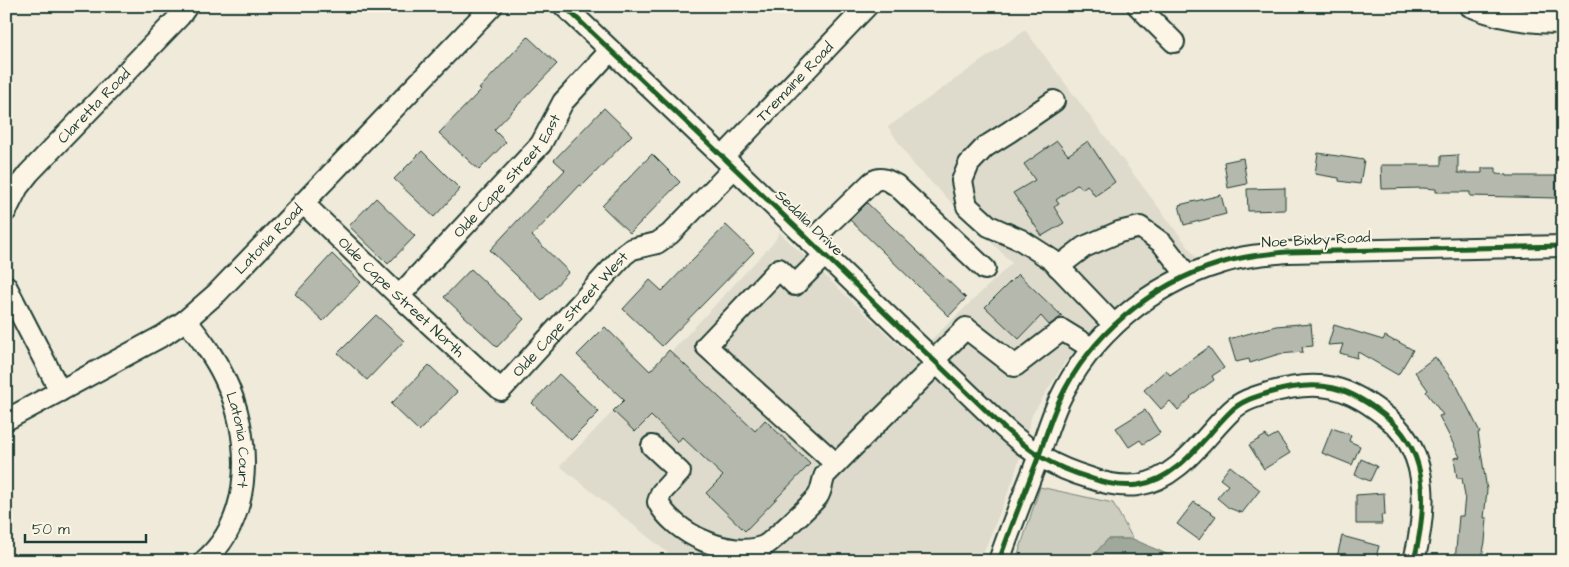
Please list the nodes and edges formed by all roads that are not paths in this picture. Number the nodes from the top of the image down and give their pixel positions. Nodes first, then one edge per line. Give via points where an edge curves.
1 (187, 6) edge
2 (492, 6) edge
3 (564, 6) edge
4 (867, 6) edge
5 (1138, 6) edge
6 (1470, 6) edge
7 (1534, 14) edge
8 (1563, 23) edge
9 (1174, 42) dead end
10 (610, 51) junction
11 (1054, 101) dead end
12 (728, 162) junction
13 (303, 203) junction
14 (6, 211) edge
15 (1563, 246) edge
16 (818, 248) junction
17 (1058, 267) junction
18 (985, 269) dead end
19 (1187, 275) junction
20 (6, 286) edge
21 (399, 296) junction
22 (186, 320) junction
23 (1114, 325) junction
24 (1093, 349) junction
25 (935, 362) junction
26 (501, 390) joint
27 (60, 391) junction
28 (6, 420) edge
29 (652, 446) dead end
30 (1039, 456) junction
31 (836, 464) junction
32 (204, 561) edge
33 (999, 561) edge
34 (1414, 561) edge

1 - 14 street, Claretta Road via 29,173
2 - 13 street, Latonia Road
3 - 10 street, Sedalia Drive
4 - 12 street, Tremaine Road
5 - 9 street
6 - 7 street via 1498,17
7 - 8 street
10 - 12 street, Sedalia Drive
10 - 21 street, Olde Cape Street East via 564,102 541,144
11 - 17 street via 984,147 969,164 962,181 966,206 989,226 1021,240
12 - 16 street, Sedalia Drive
12 - 26 street, Olde Cape Street West via 670,234 624,255
13 - 21 street, Olde Cape Street North
13 - 22 street, Latonia Road via 217,293
15 - 19 street, Noe Bixby Road via 1288,252 1250,256
16 - 18 street via 872,182 880,178 896,185
16 - 25 street, Sedalia Drive
16 - 31 street via 795,286 779,270 706,346
17 - 19 street via 1084,247 1140,227 1162,243
17 - 23 street
19 - 23 street, Noe Bixby Road via 1149,297
20 - 27 street
21 - 26 street, Olde Cape Street North
22 - 27 street, Latonia Road
22 - 32 street, Latonia Court via 225,377 236,406 242,439 241,496 226,536
23 - 24 street, Noe Bixby Road
24 - 25 street via 1062,330 1015,366 966,328
24 - 30 street, Noe Bixby Road via 1059,401
25 - 30 street, Sedalia Drive via 1003,427
25 - 31 street
27 - 28 street, Latonia Road
29 - 31 street via 680,472 661,493 658,502 663,512 697,538 734,549 753,550 766,545 818,496 826,475
30 - 33 street, Noe Bixby Road
30 - 34 street, Sedalia Drive via 1065,470 1105,484 1139,485 1170,472 1232,409 1252,398 1295,386 1344,390 1363,398 1381,412 1399,428 1413,449 1423,490

